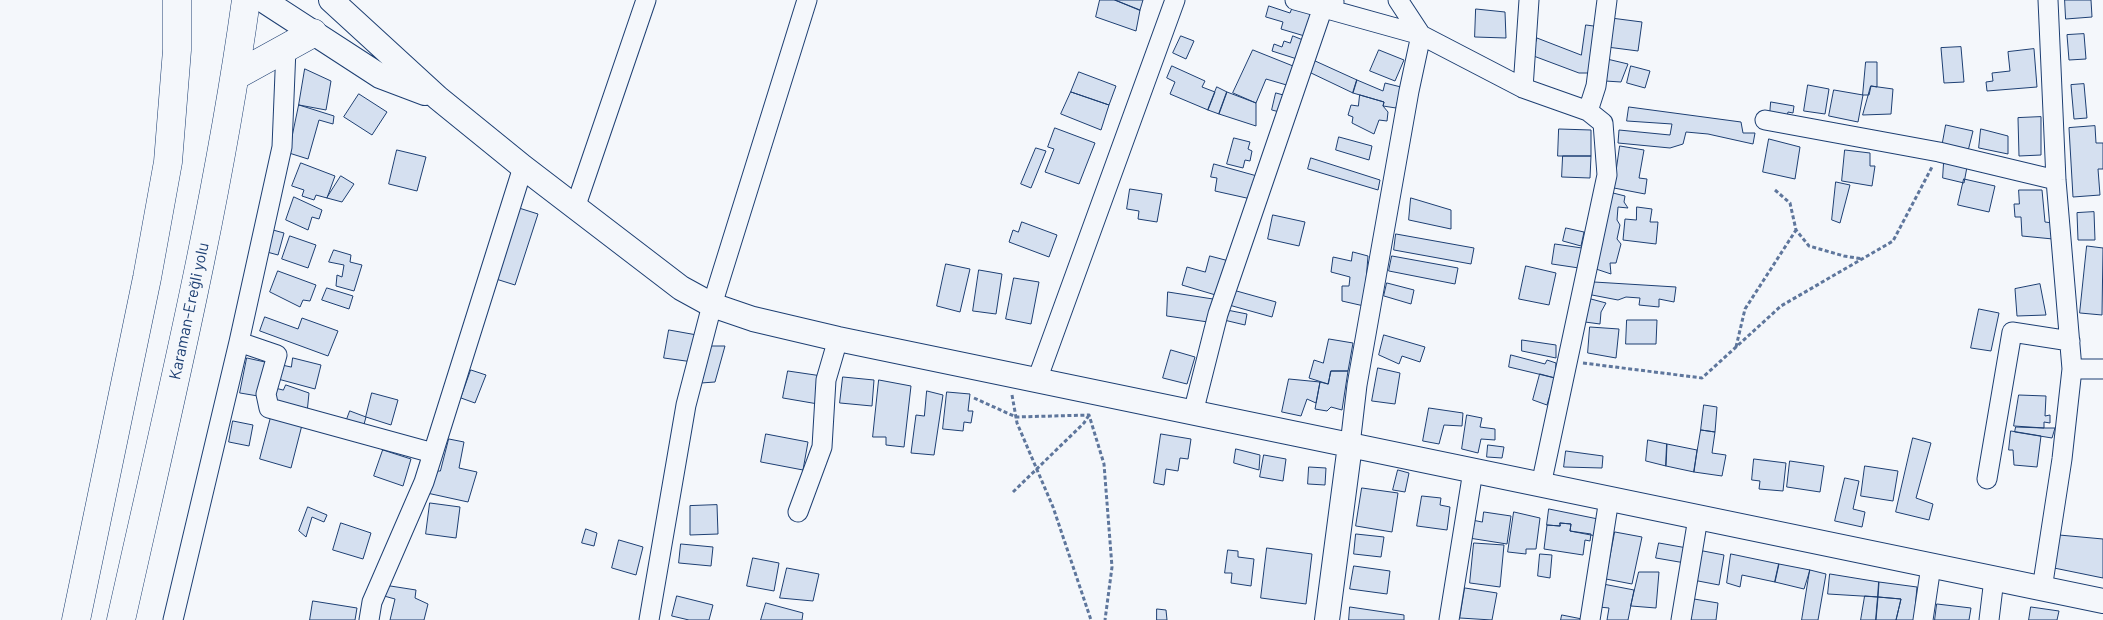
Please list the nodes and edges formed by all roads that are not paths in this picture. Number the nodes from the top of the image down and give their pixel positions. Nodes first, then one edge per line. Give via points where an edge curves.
1 (177, 0) edge
2 (246, 0) edge
3 (263, 0) edge
4 (331, 0) edge
5 (646, 0) edge
6 (807, 0) edge
7 (1175, 0) edge
8 (1295, 0) edge
9 (1398, 0) edge
10 (1529, 0) edge
11 (1607, 0) edge
12 (2048, 0) edge
13 (1330, 3) edge
14 (313, 32) junction
15 (1421, 35) junction
16 (286, 48) junction
17 (235, 76) junction
18 (1523, 88) junction
19 (438, 98) junction
20 (1588, 111) junction
21 (1765, 120) dead end
22 (522, 167) junction
23 (2056, 180) junction
24 (575, 208) junction
25 (712, 305) junction
26 (838, 339) junction
27 (2070, 341) junction
28 (239, 342) junction
29 (2072, 368) junction
30 (2103, 369) edge
31 (1037, 380) junction
32 (1193, 413) junction
33 (1350, 445) junction
34 (432, 453) junction
35 (1473, 471) junction
36 (1987, 478) dead end
37 (1541, 485) junction
38 (1609, 499) junction
39 (798, 512) dead end
40 (1698, 518) junction
41 (1931, 566) junction
42 (1994, 579) junction
43 (2042, 589) junction
44 (2103, 601) edge
45 (76, 620) edge
46 (121, 620) edge
47 (173, 620) edge
48 (369, 620) edge
49 (649, 620) edge
50 (1327, 620) edge
51 (1449, 620) edge
52 (1590, 620) edge
53 (1681, 620) edge
54 (1923, 620) edge
55 (1989, 620) edge

1 - 45 highway via 168,162
2 - 17 highway, Karaman-Ereğli yolu
3 - 14 main road
4 - 19 main road
5 - 24 street
6 - 25 street
7 - 31 street
8 - 13 street
9 - 15 street
10 - 18 street
11 - 20 street via 1596,86
12 - 23 street
13 - 15 street
13 - 32 street via 1218,314
14 - 16 highway
14 - 19 main road via 380,76
15 - 18 street
15 - 33 street via 1357,385
16 - 17 highway
16 - 28 street via 282,146
17 - 46 highway, Karaman-Ereğli yolu via 196,287
18 - 20 street
19 - 22 main road
20 - 37 street via 1603,123 1607,175
21 - 23 street via 1939,152
22 - 24 main road
22 - 34 street
23 - 27 street
24 - 25 main road via 680,288
25 - 26 main road via 753,319
25 - 49 street via 686,405
26 - 31 main road
26 - 39 street via 826,380 822,447
27 - 29 street
27 - 36 street via 2012,332
28 - 34 street via 277,355 266,394 269,408
28 - 47 street
29 - 30 street
29 - 43 street
31 - 32 main road
32 - 33 main road
33 - 35 main road
33 - 50 main road
34 - 48 street via 424,482 372,602
35 - 37 main road
35 - 51 street
37 - 38 main road
38 - 40 main road
38 - 52 street
40 - 41 main road
40 - 53 street
41 - 42 main road
41 - 54 street
42 - 43 main road
42 - 55 street
43 - 44 main road

